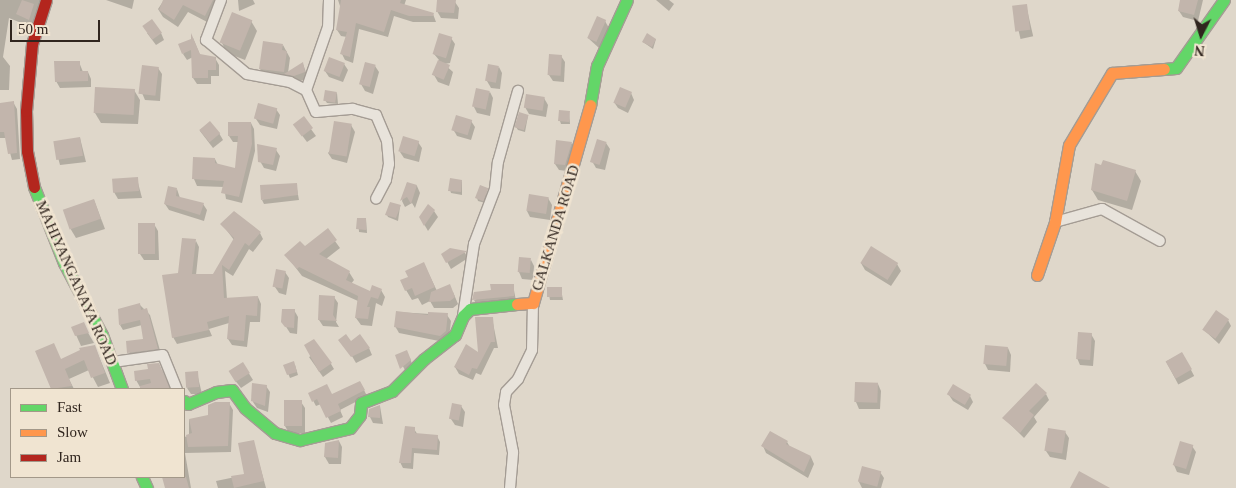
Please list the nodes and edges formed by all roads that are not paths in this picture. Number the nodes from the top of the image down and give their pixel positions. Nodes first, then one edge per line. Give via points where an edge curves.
1 (46, 0) edge
2 (221, 0) edge
3 (328, 0) edge
4 (627, 0) edge
5 (1224, 0) edge
6 (306, 90) junction
7 (518, 91) dead end
8 (376, 199) dead end
9 (1055, 222) junction
10 (1160, 240) dead end
11 (1036, 275) dead end
12 (533, 303) junction
13 (463, 316) junction
14 (113, 362) junction
15 (122, 388) edge
16 (177, 388) edge
17 (185, 402) edge
18 (510, 488) edge

1 - 14 street, MAHIYANGANAYA ROAD via 32,44 26,111 27,151 36,196 64,263
2 - 6 street via 206,40 247,74 290,82
3 - 6 street via 328,27
4 - 12 street, GALKANDA ROAD via 596,66 586,127
5 - 9 street via 1176,68 1112,73 1069,145
6 - 8 street via 316,112 353,109 376,115 386,141 389,164 386,180
7 - 13 street via 498,162 495,189 474,244
9 - 10 street via 1102,209
9 - 11 street
12 - 13 street, GALKANDA ROAD via 484,306 470,309
12 - 18 street via 532,350 518,379 506,392 504,405 513,452
13 - 17 street via 456,335 424,359 392,391 361,403 360,415 350,428 300,440 275,433 245,408 232,390 216,392 188,404
14 - 15 street, MAHIYANGANAYA ROAD
14 - 16 street via 164,355

